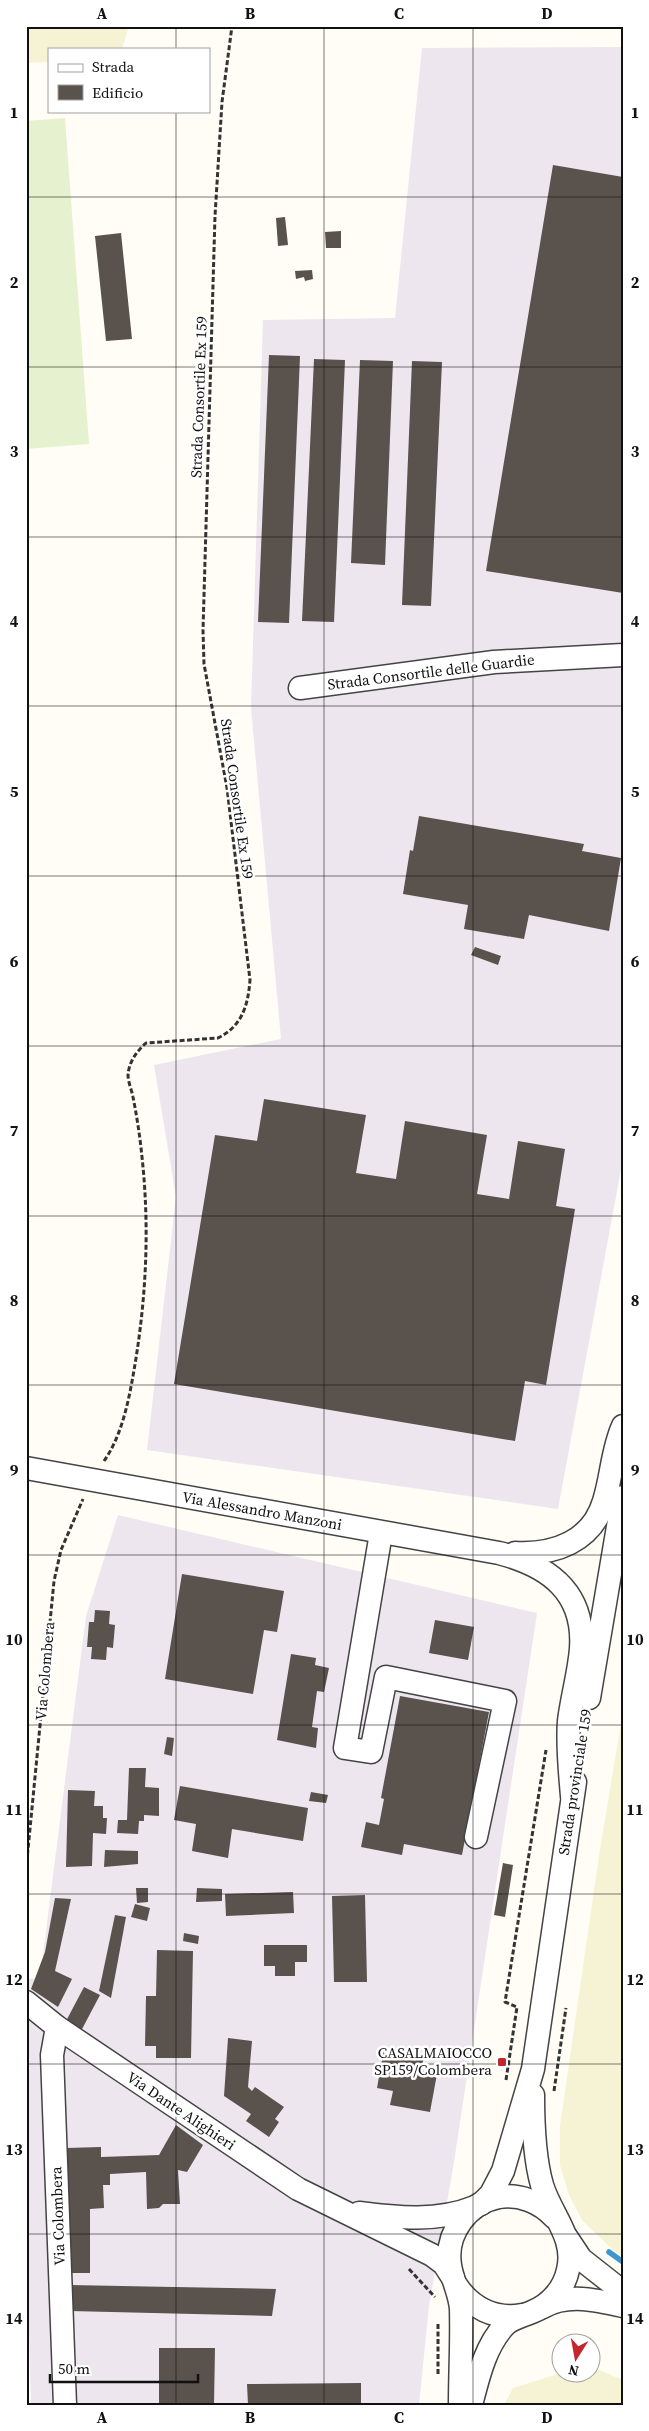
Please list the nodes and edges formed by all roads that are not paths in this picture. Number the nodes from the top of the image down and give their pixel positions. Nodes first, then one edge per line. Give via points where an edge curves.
1 (623, 655) edge
2 (300, 688) dead end
3 (623, 1426) edge
4 (33, 1469) edge
5 (623, 1497) edge
6 (381, 1533) junction
7 (499, 1553) junction
8 (572, 1796) junction
9 (476, 1837) dead end
10 (26, 2002) edge
11 (57, 2027) junction
12 (533, 2069) junction
13 (479, 2205) junction
14 (341, 2210) junction
15 (562, 2230) junction
16 (454, 2280) junction
17 (623, 2292) edge
18 (623, 2306) edge
19 (534, 2311) junction
20 (65, 2405) edge
21 (460, 2405) edge
22 (470, 2405) edge

1 - 2 street, Strada Consortile delle Guardie via 494,662
3 - 7 street via 604,1502 586,1533 552,1551
4 - 6 street, Via Alessandro Manzoni
5 - 8 street, Strada provinciale 159
6 - 7 street, Via Alessandro Manzoni
6 - 9 street via 345,1748 371,1752 386,1678 505,1701
7 - 8 street via 532,1563 556,1579 571,1600 580,1624 581,1651 568,1734
8 - 12 street, Strada provinciale 159
10 - 11 street, Via Dante Alighieri
11 - 14 street, Via Dante Alighieri via 290,2183
11 - 20 street, Via Colombera via 52,2054
12 - 13 street, Strada provinciale 159 via 503,2171 491,2194
12 - 15 street, Strada provinciale 159 via 538,2163 547,2200
13 - 14 street, Via Dante Alighieri via 452,2215 420,2218
13 - 15 street, Strada provinciale 159 via 500,2197 521,2198 542,2206
13 - 16 street, Strada provinciale 159 via 463,2218 452,2237 449,2256
14 - 16 street, Via Dante Alighieri via 432,2255 444,2264
15 - 17 street via 581,2259
15 - 19 street, Strada provinciale 159 via 570,2260 565,2280 554,2297
16 - 19 street via 467,2299 485,2311 506,2316
16 - 21 street, Strada provinciale 159 via 461,2315
18 - 19 street via 575,2299 552,2302
19 - 22 street, Strada provinciale 159 via 509,2321 494,2340

